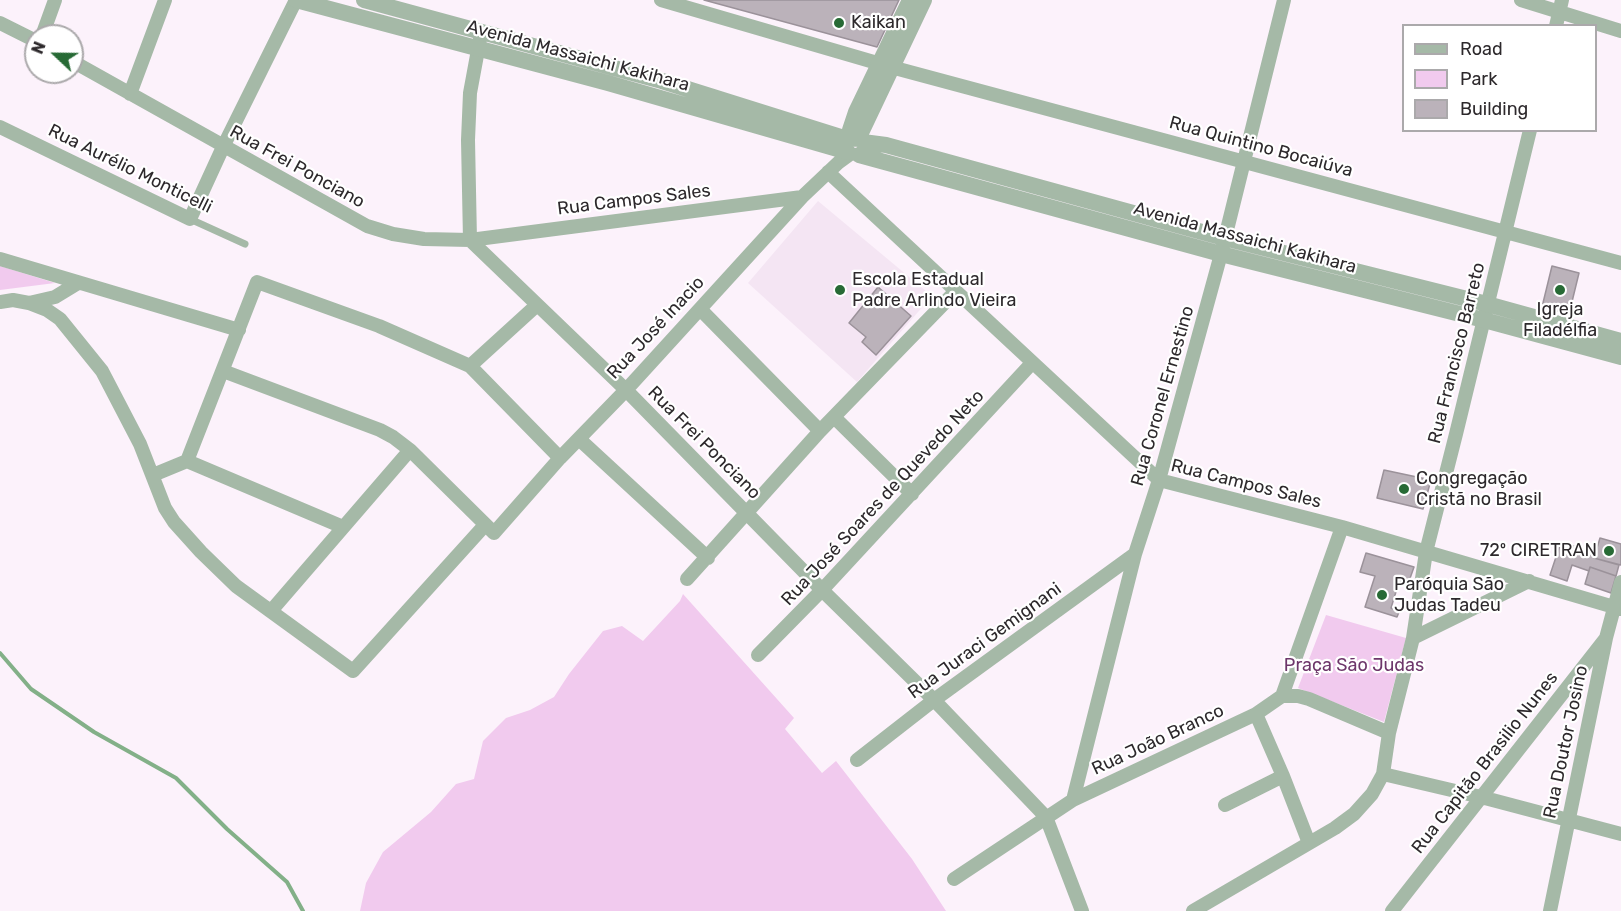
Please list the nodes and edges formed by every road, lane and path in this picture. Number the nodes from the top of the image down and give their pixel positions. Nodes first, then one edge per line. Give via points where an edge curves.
1 (55, 0) edge
2 (165, 0) edge
3 (296, 0) edge
4 (363, 0) edge
5 (661, 0) edge
6 (910, 0) edge
7 (924, 0) edge
8 (1284, 0) edge
9 (1521, 0) edge
10 (1559, 12) edge
11 (0, 23) edge
12 (46, 24) edge
13 (1596, 24) edge
14 (1597, 24) edge
15 (1621, 32) edge
16 (24, 35) edge
17 (479, 41) junction
18 (885, 65) junction
19 (84, 68) edge
20 (130, 94) junction
21 (0, 127) edge
22 (1530, 132) edge
23 (854, 146) junction
24 (223, 147) junction
25 (1243, 160) junction
26 (828, 172) junction
27 (802, 197) junction
28 (190, 219) junction
29 (1505, 232) junction
30 (470, 240) junction
31 (244, 244) dead end
32 (1223, 246) junction
33 (0, 259) edge
34 (1621, 263) edge
35 (78, 283) junction
36 (955, 292) junction
37 (0, 302) edge
38 (28, 303) junction
39 (537, 305) junction
40 (700, 309) junction
41 (1485, 312) junction
42 (239, 330) junction
43 (1621, 341) edge
44 (1621, 357) edge
45 (1032, 363) junction
46 (470, 366) junction
47 (223, 371) junction
48 (626, 390) junction
49 (834, 417) junction
50 (820, 431) junction
51 (579, 439) junction
52 (410, 450) junction
53 (560, 458) junction
54 (187, 461) junction
55 (153, 475) junction
56 (1159, 480) junction
57 (912, 495) junction
58 (747, 512) junction
59 (343, 527) junction
60 (1342, 527) junction
61 (489, 529) junction
62 (1426, 552) junction
63 (1135, 554) junction
64 (708, 558) junction
65 (687, 579) dead end
66 (1529, 581) junction
67 (1621, 582) edge
68 (822, 590) junction
69 (1618, 608) edge
70 (271, 611) junction
71 (1413, 638) junction
72 (1606, 638) junction
73 (758, 656) dead end
74 (1282, 696) junction
75 (934, 700) junction
76 (1256, 714) junction
77 (1389, 733) junction
78 (857, 760) dead end
79 (1383, 774) junction
80 (1283, 776) junction
81 (1481, 797) junction
82 (1073, 800) junction
83 (1224, 805) dead end
84 (1046, 817) junction
85 (1567, 821) junction
86 (1621, 834) edge
87 (1309, 843) junction
88 (954, 879) dead end
89 (1082, 911) edge
90 (1192, 911) edge
91 (1392, 911) edge
92 (1550, 911) edge

1 - 12 street
2 - 20 street
3 - 17 street, Avenida Massaichi Kakihara
3 - 24 street
4 - 17 street, Avenida Massaichi Kakihara
5 - 18 street, Rua Quintino Bocaiúva
6 - 18 street, Rua José Inacio
7 - 18 street, Rua José Inacio
8 - 25 street, Rua Coronel Ernestino
9 - 10 street
10 - 13 street
11 - 16 street
14 - 15 street
17 - 23 street, Avenida Massaichi Kakihara via 608,82
17 - 30 street via 470,93
18 - 23 street, Rua José Inacio
18 - 25 street, Rua Quintino Bocaiúva
19 - 20 street, Rua Frei Ponciano
20 - 24 street, Rua Frei Ponciano
21 - 28 street, Rua Aurélio Monticelli
22 - 29 street, Rua Francisco Barreto
23 - 26 street, Rua José Inacio
23 - 32 street, Avenida Massaichi Kakihara via 886,145
24 - 28 street
24 - 30 street, Rua Frei Ponciano via 367,226 424,239
25 - 29 street, Rua Quintino Bocaiúva
25 - 32 street, Rua Coronel Ernestino
26 - 27 street, Rua José Inacio
26 - 36 street, Rua Campos Sales
27 - 30 street, Rua Campos Sales
27 - 40 street, Rua José Inacio
28 - 31 lane, Rua Aurélio Monticelli
29 - 34 street, Rua Quintino Bocaiúva
29 - 41 street, Rua Francisco Barreto
30 - 39 street, Rua Frei Ponciano
32 - 41 street, Avenida Massaichi Kakihara
32 - 56 street, Rua Coronel Ernestino
33 - 35 street
35 - 38 street via 55,297
35 - 42 street
36 - 45 street, Rua Campos Sales
36 - 49 street
37 - 38 street
38 - 55 street via 60,319 88,351 102,371
39 - 46 street
39 - 48 street, Rua Frei Ponciano
40 - 48 street, Rua José Inacio
40 - 50 street
41 - 43 street, Avenida Massaichi Kakihara
41 - 44 street, Avenida Massaichi Kakihara
41 - 62 street, Rua Francisco Barreto
42 - 46 street via 257,282 379,326
42 - 47 street
45 - 56 street, Rua Campos Sales
45 - 57 street, Rua José Soares de Quevedo Neto
46 - 53 street
47 - 52 street via 380,430
47 - 54 street
48 - 51 street, Rua José Inacio
48 - 58 street, Rua Frei Ponciano
49 - 50 street
49 - 57 street
50 - 58 street
51 - 53 street, Rua José Inacio
51 - 64 street
52 - 59 street
52 - 61 street
53 - 61 street, Rua José Inacio
54 - 55 street
54 - 59 street
55 - 70 street via 174,522 236,586
56 - 60 street, Rua Campos Sales
56 - 63 street, Rua Coronel Ernestino
57 - 68 street, Rua José Soares de Quevedo Neto
58 - 64 street
58 - 68 street, Rua Frei Ponciano
59 - 70 street
60 - 62 street, Rua Campos Sales
60 - 74 street
61 - 70 street, Rua José Inacio via 353,670
62 - 66 street, Rua Campos Sales
62 - 71 street, Rua Francisco Barreto
63 - 75 street, Rua Juraci Gemignani
63 - 82 street, Rua Coronel Ernestino
64 - 65 street
66 - 69 street, Rua Campos Sales
66 - 71 street
67 - 69 street, Rua Doutor Josino
68 - 73 street, Rua José Soares de Quevedo Neto
68 - 75 street, Rua Frei Ponciano
69 - 72 street, Rua Doutor Josino
71 - 77 street, Rua Francisco Barreto
72 - 81 street, Rua Capitão Brasilio Nunes
72 - 85 street, Rua Doutor Josino
74 - 76 street, Rua João Branco
74 - 77 street via 1309,699
75 - 78 street, Rua Juraci Gemignani
75 - 84 street, Rua Frei Ponciano
76 - 80 street
76 - 82 street, Rua João Branco
77 - 79 street, Rua Francisco Barreto
79 - 81 street
79 - 87 street, Rua Francisco Barreto via 1354,814
80 - 83 street
80 - 87 street
81 - 85 street
81 - 91 street, Rua Capitão Brasilio Nunes
82 - 84 street, Rua João Branco
84 - 88 street, Rua João Branco
84 - 89 street, Rua Frei Ponciano
85 - 86 street
85 - 92 street, Rua Doutor Josino
87 - 90 street, Rua Francisco Barreto

